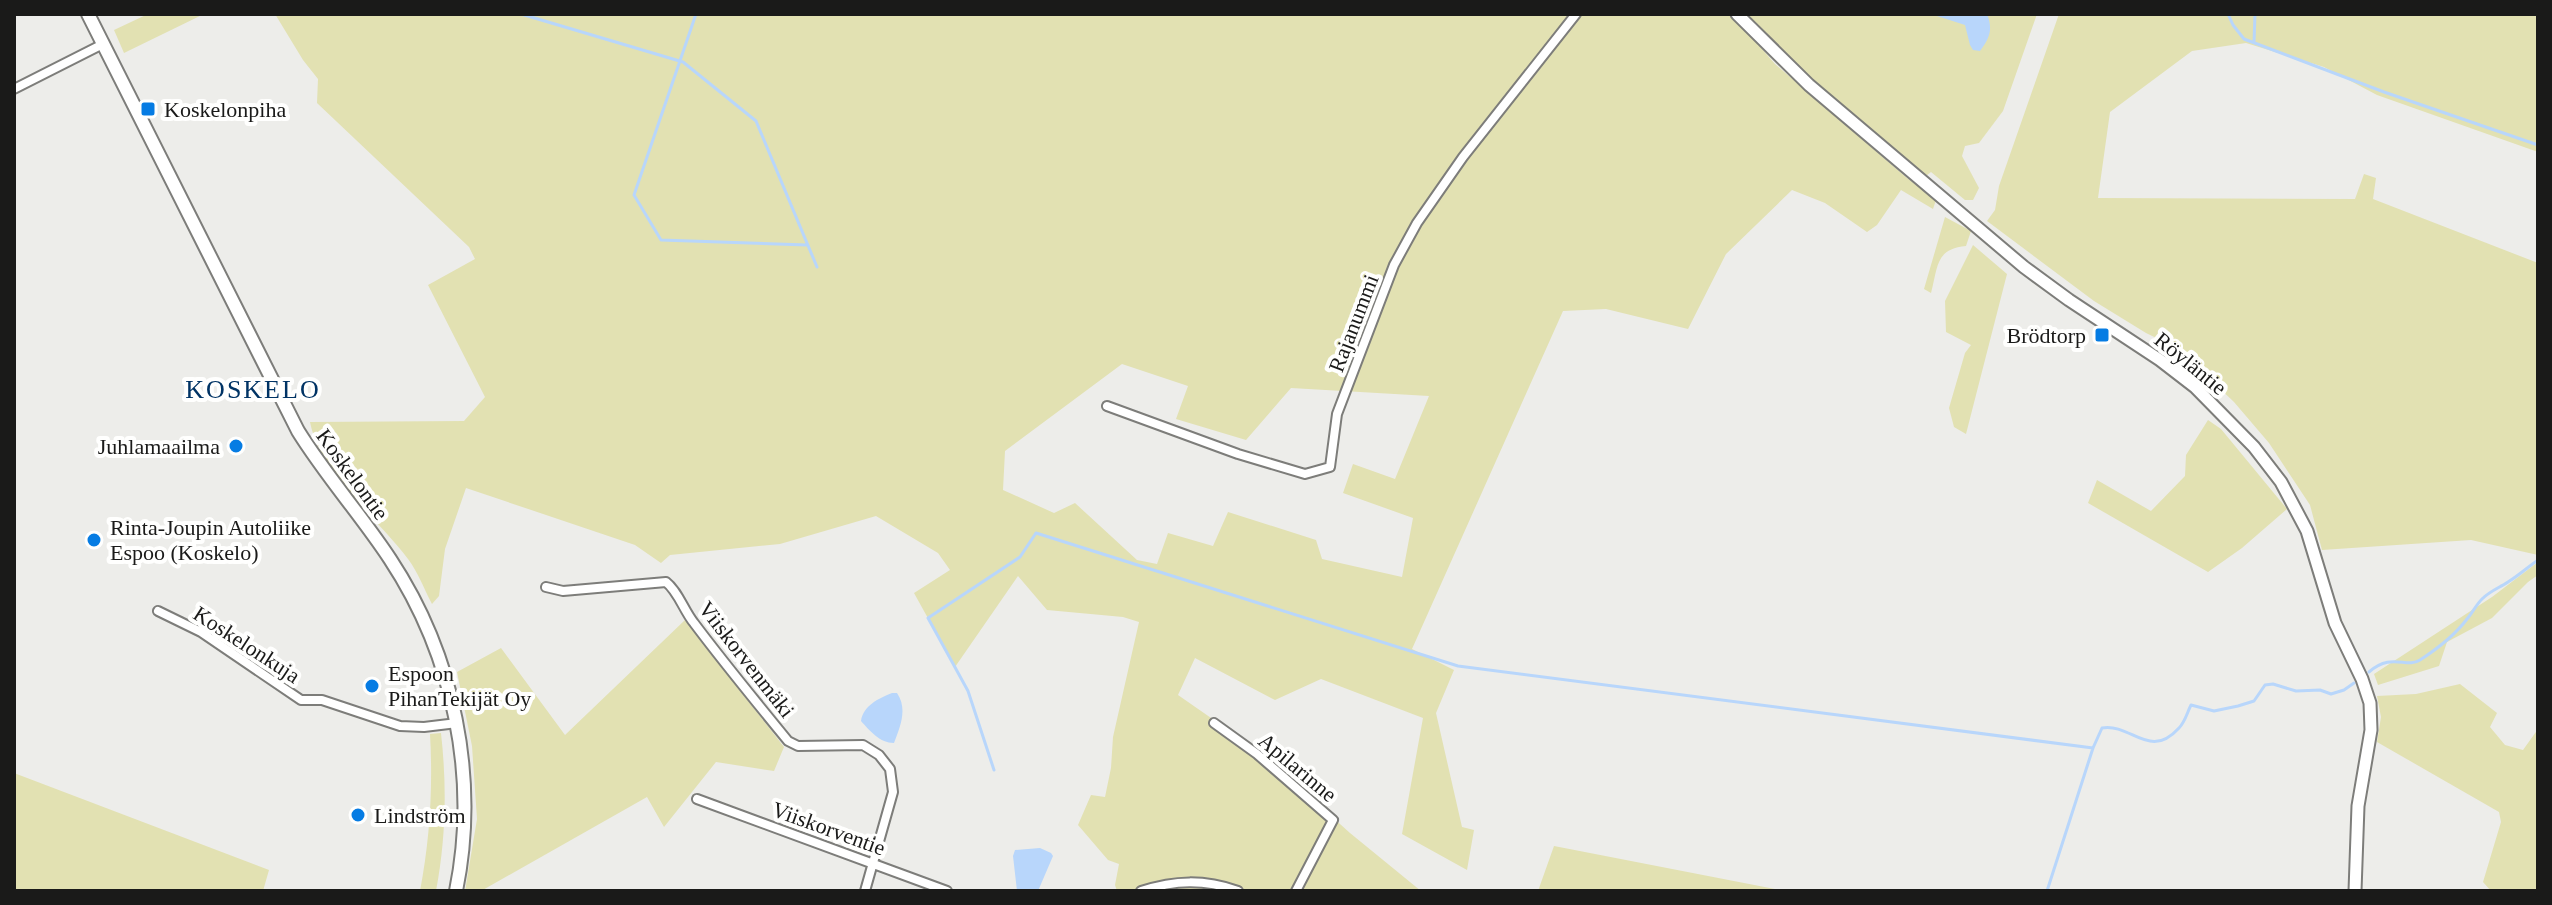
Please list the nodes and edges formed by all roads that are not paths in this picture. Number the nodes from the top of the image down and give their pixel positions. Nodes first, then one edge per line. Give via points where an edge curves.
1 (88, 14) edge
2 (1576, 14) edge
3 (1737, 14) edge
4 (103, 44) junction
5 (14, 89) edge
6 (1107, 406) dead end
7 (546, 587) dead end
8 (158, 611) dead end
9 (457, 723) junction
10 (1214, 723) dead end
11 (697, 799) dead end
12 (873, 863) junction
13 (456, 891) edge
14 (865, 891) edge
15 (947, 891) edge
16 (1141, 891) edge
17 (1238, 891) edge
18 (1296, 891) edge
19 (2355, 891) edge

1 - 4 main road, Koskelontie
2 - 6 street, Rajanummi via 1463,157 1409,237 1337,414 1330,467 1305,474
3 - 19 street, Röyläntie via 1809,85 2024,267 2195,387 2281,482 2307,531 2335,623 2370,703
4 - 5 street
4 - 9 main road, Koskelontie via 298,431 407,585 438,654
7 - 12 street, Viiskorvenmäki via 563,591 666,582 788,741 798,746 871,748 890,769 893,792
8 - 9 street, Koskelonkuja via 201,632 301,700 322,700 411,727
9 - 13 main road, Koskelontie via 465,816
10 - 18 street, Apilarinne via 1333,820
11 - 12 street, Viiskorventie
12 - 14 street, Viiskorvenmäki
12 - 15 street, Viiskorventie
16 - 17 street via 1185,881

